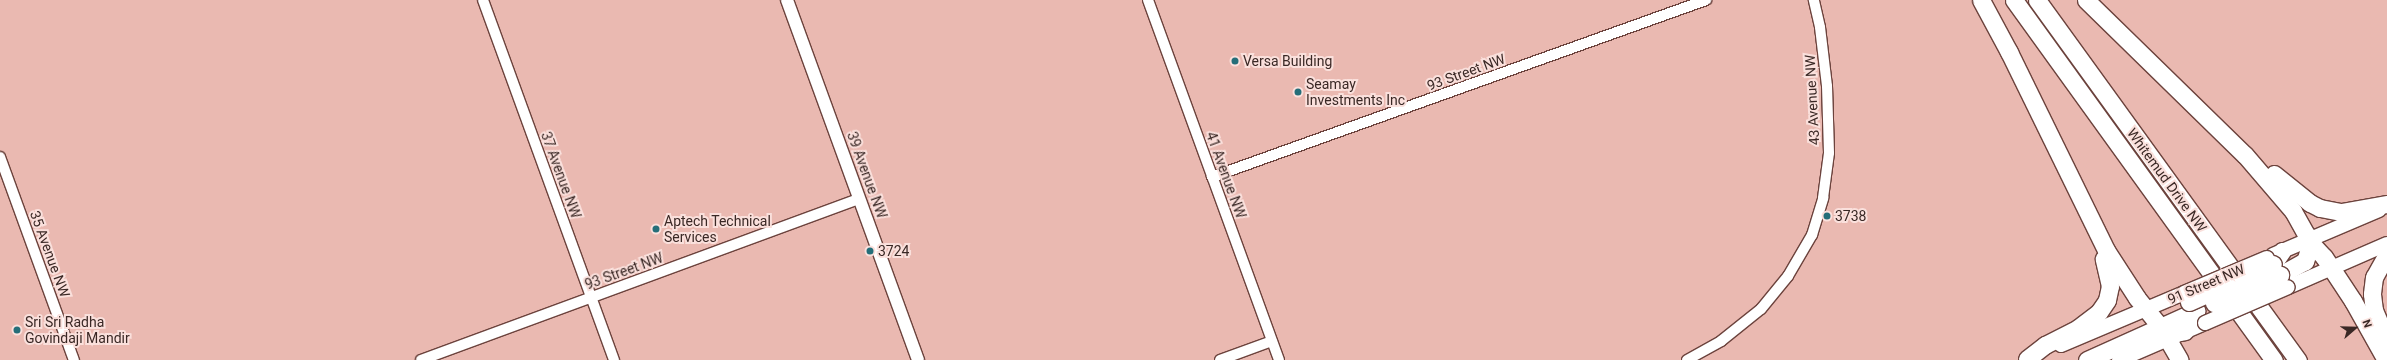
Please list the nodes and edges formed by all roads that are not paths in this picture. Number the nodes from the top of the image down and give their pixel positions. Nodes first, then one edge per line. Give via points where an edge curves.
1 (483, 0) edge
2 (787, 0) edge
3 (1148, 0) edge
4 (1706, 0) edge
5 (1814, 0) edge
6 (1981, 0) edge
7 (2014, 0) edge
8 (2037, 0) edge
9 (2086, 0) edge
10 (2175, 86) junction
11 (0, 158) edge
12 (1212, 177) junction
13 (860, 199) junction
14 (2387, 205) edge
15 (2091, 223) junction
16 (2308, 240) junction
17 (2387, 244) edge
18 (2387, 254) edge
19 (2278, 267) junction
20 (2331, 268) junction
21 (591, 298) junction
22 (2193, 307) junction
23 (2146, 310) junction
24 (2185, 331) joint
25 (2163, 333) junction
26 (1272, 341) junction
27 (2387, 341) edge
28 (2025, 359) edge
29 (74, 360) edge
30 (421, 360) edge
31 (614, 360) edge
32 (918, 360) edge
33 (1220, 360) edge
34 (1279, 360) edge
35 (1687, 360) edge
36 (2087, 360) edge
37 (2119, 360) edge
38 (2180, 360) edge
39 (2274, 360) edge
40 (2298, 360) edge
41 (2386, 360) edge

1 - 21 street, 37 Avenue NW
2 - 13 street, 39 Avenue NW
3 - 12 street, 41 Avenue NW
4 - 12 street, 93 Street NW
5 - 35 street, 43 Avenue NW via 1827,86 1829,153 1823,198 1812,235 1788,276 1765,304 1721,341
6 - 15 highway via 2028,90
7 - 39 highway, Whitemud Drive NW
8 - 40 highway, Whitemud Drive NW
9 - 10 highway
10 - 14 highway via 2281,181 2310,203 2341,212
10 - 16 highway via 2272,185 2293,211
11 - 29 street, 35 Avenue NW
12 - 26 street, 41 Avenue NW
13 - 21 street, 93 Street NW
13 - 32 street, 39 Avenue NW
14 - 16 main road
15 - 23 highway via 2123,278
15 - 28 highway via 2110,276 2107,300 2099,312 2086,323
16 - 19 main road
16 - 19 highway via 2309,249 2305,260
16 - 20 highway
17 - 20 main road
18 - 27 highway via 2374,277 2372,294 2374,310
19 - 20 main road
19 - 22 highway, bridge
20 - 41 highway
21 - 30 street, 93 Street NW
21 - 31 street, 37 Avenue NW
22 - 23 main road, 91 Street NW
22 - 24 main road
22 - 25 highway
23 - 25 highway
23 - 28 main road, 91 Street NW
24 - 25 highway
25 - 36 highway
25 - 37 main road
25 - 38 highway
26 - 33 street
26 - 34 street, 41 Avenue NW

